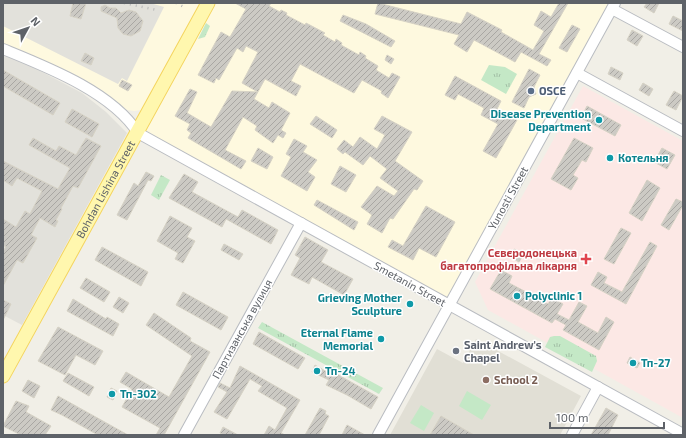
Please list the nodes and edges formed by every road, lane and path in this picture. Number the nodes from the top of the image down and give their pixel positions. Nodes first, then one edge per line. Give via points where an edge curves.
1 (208, 3) edge
2 (613, 6) edge
3 (683, 48) edge
4 (3, 49) edge
5 (577, 73) junction
6 (683, 131) edge
7 (138, 133) junction
8 (301, 223) junction
9 (449, 305) junction
10 (3, 376) edge
11 (598, 387) junction
12 (683, 434) edge
13 (184, 435) edge
14 (378, 435) edge
15 (572, 435) edge

1 - 7 main road, Bohdan Lishina Street
2 - 3 street
2 - 5 street, Yunosti Street
4 - 7 street via 49,67 79,84 129,119
5 - 6 street
5 - 9 street, Yunosti Street
7 - 8 street, Smetanin Street
7 - 10 main road, Bohdan Lishina Street
8 - 9 street, Smetanin Street
8 - 13 street, Партизанська вулиця
9 - 11 street, Smetanin Street
9 - 14 street, Yunosti Street
11 - 12 street, Smetanin Street
11 - 15 street

